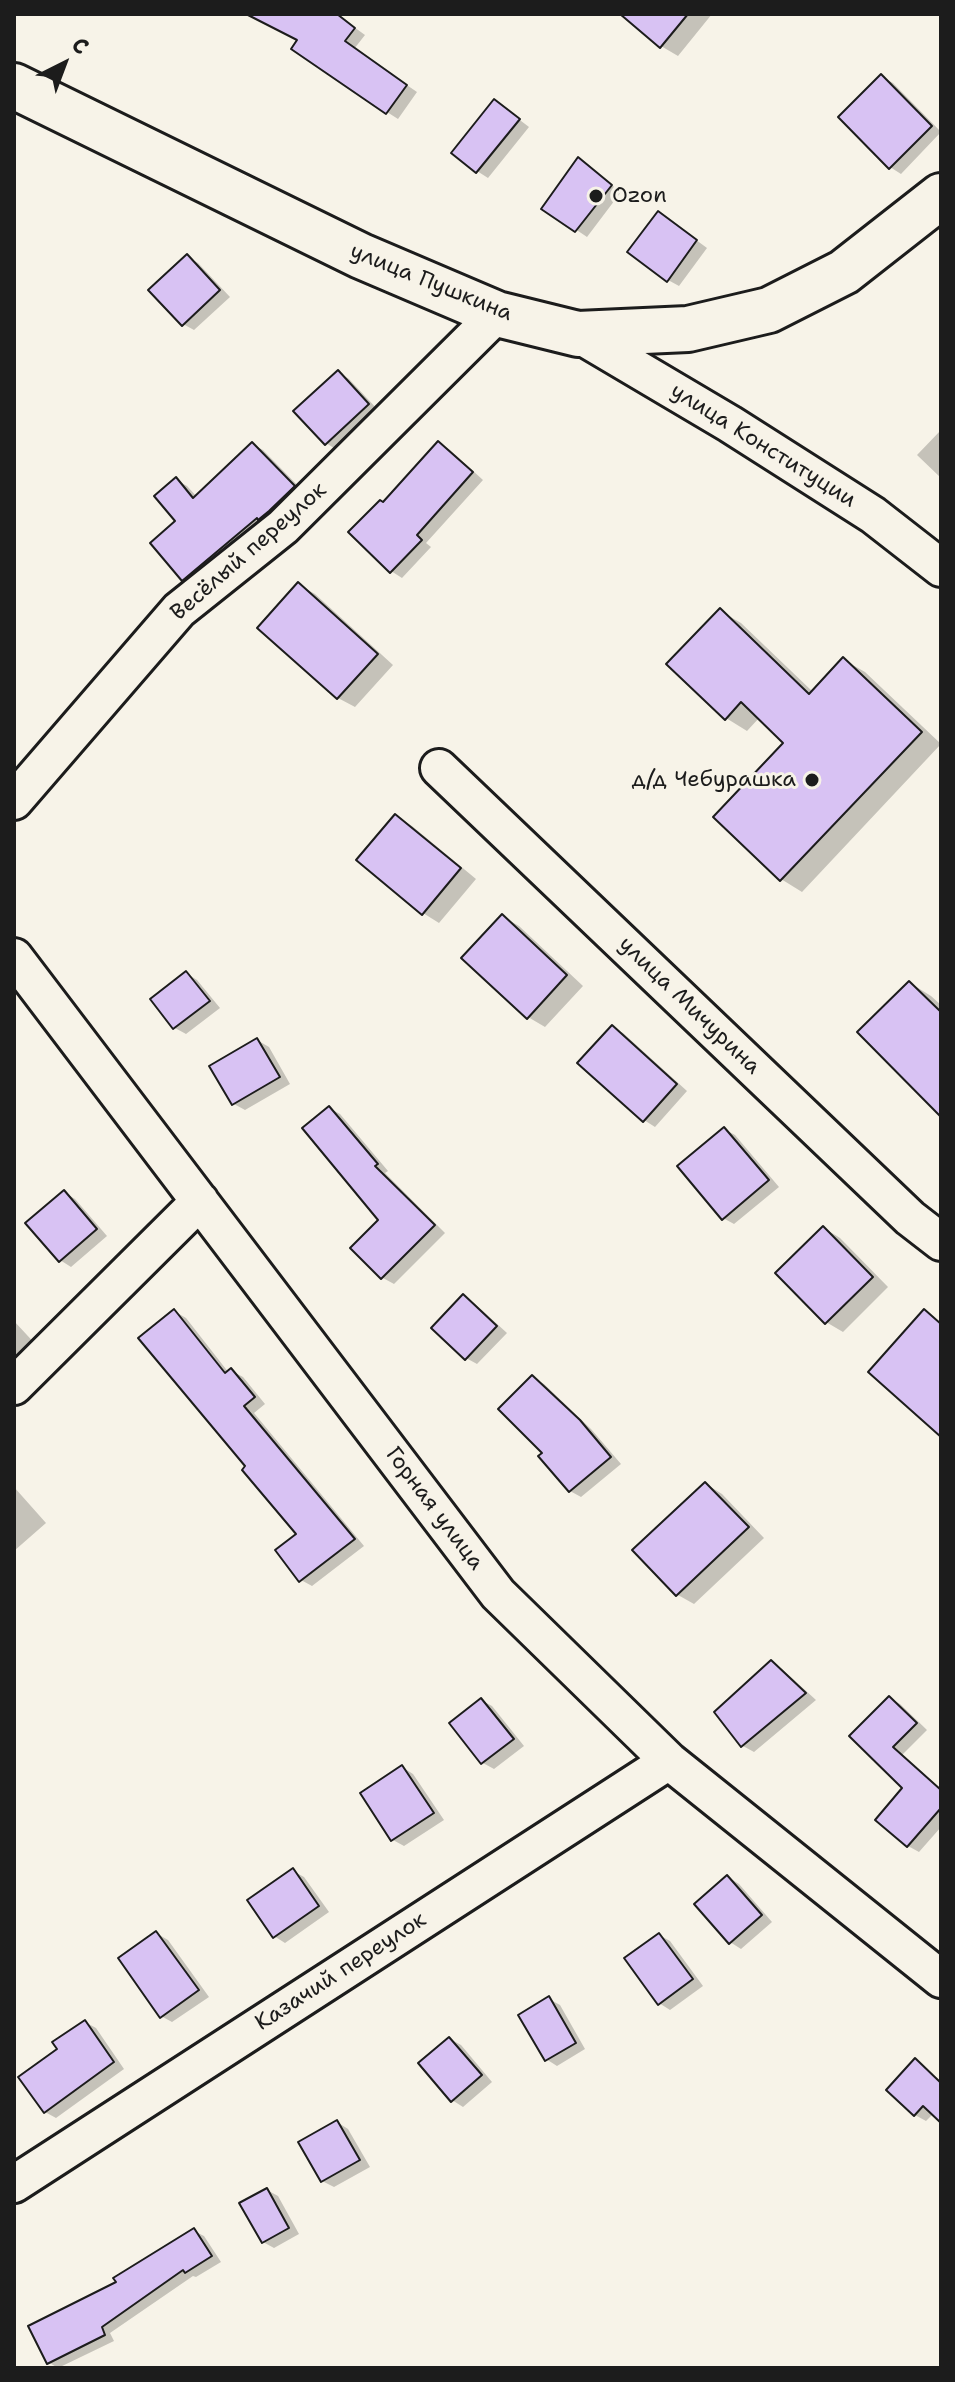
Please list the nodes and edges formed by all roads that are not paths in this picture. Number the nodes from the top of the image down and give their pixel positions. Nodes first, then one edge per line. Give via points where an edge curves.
1 (14, 86) edge
2 (941, 196) edge
3 (497, 314) junction
4 (578, 334) junction
5 (941, 568) edge
6 (439, 768) dead end
7 (14, 801) edge
8 (14, 957) edge
9 (200, 1201) junction
10 (941, 1242) edge
11 (14, 1386) edge
12 (669, 1761) junction
13 (941, 1979) edge
14 (14, 2184) edge

1 - 3 main road, улица Пушкина via 361,256
2 - 4 main road, улица Пушкина via 844,272 769,310 688,329
3 - 4 main road, улица Пушкина
3 - 7 street, Весёлый переулок via 283,527 179,610
4 - 5 street, улица Конституции via 873,515
6 - 10 street, улица Мичурина
8 - 9 street, Горная улица
9 - 11 street
9 - 12 street, Горная улица via 498,1594
12 - 13 street, Горная улица
12 - 14 street, Казачий переулок

